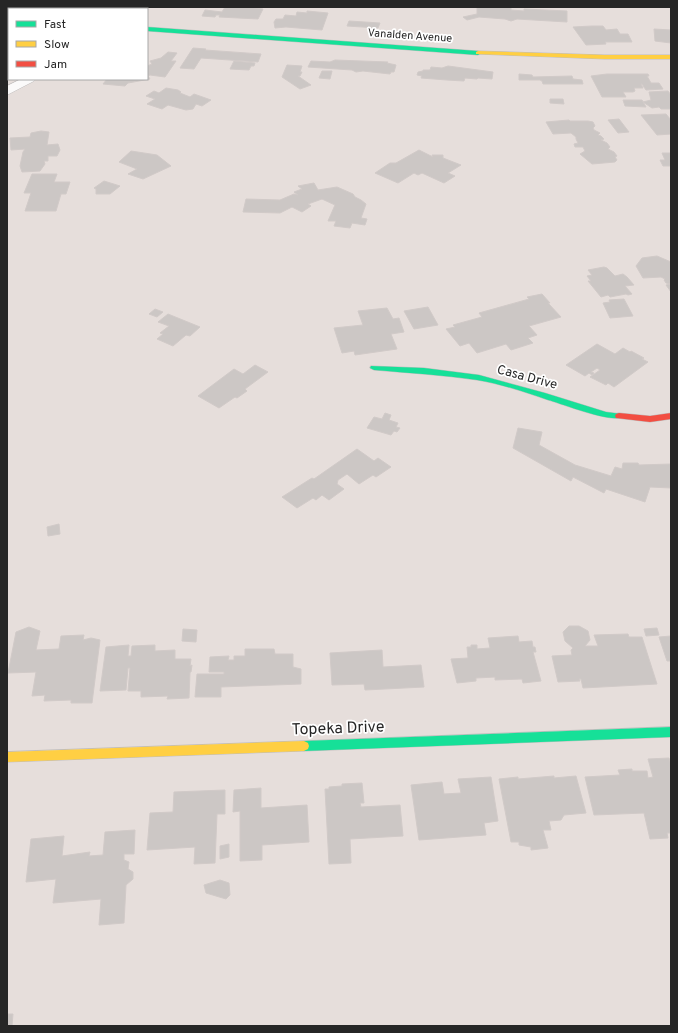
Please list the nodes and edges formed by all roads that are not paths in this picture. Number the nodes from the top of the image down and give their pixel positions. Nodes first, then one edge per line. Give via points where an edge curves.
1 (148, 29) edge
2 (671, 57) edge
3 (28, 80) edge
4 (7, 91) edge
5 (374, 368) dead end
6 (671, 416) edge
7 (671, 732) edge
8 (7, 757) edge

1 - 2 main road, Vanalden Avenue via 571,58
3 - 4 street
5 - 6 main road, Casa Drive via 479,378 606,415 650,420
7 - 8 main road, Topeka Drive

